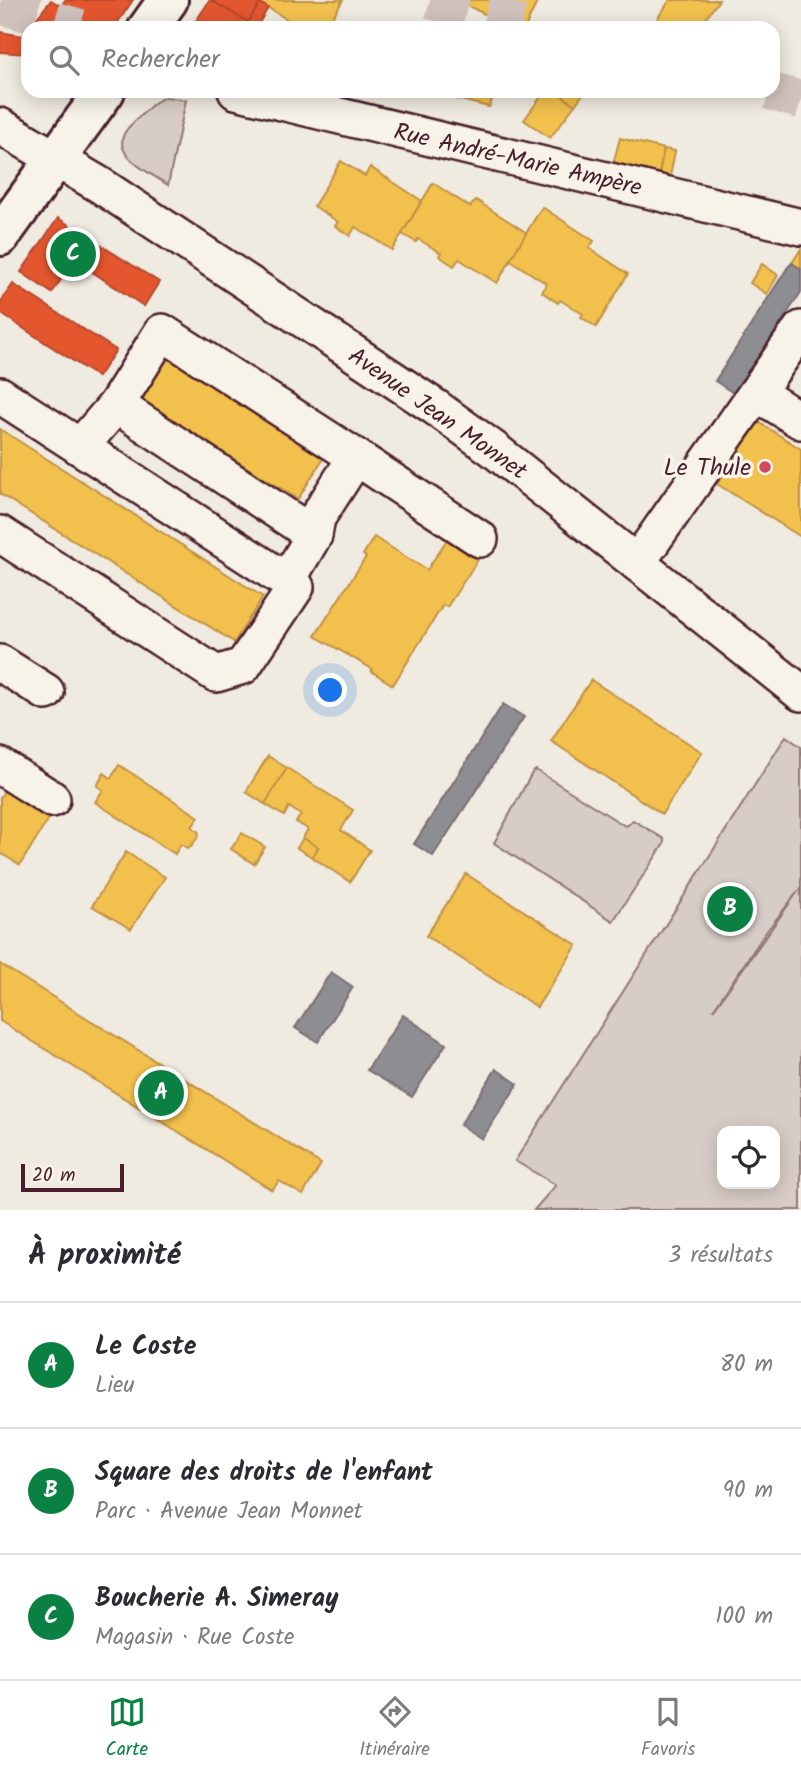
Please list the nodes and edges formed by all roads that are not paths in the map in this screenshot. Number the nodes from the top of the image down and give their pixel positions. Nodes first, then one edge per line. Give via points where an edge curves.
1 (168, 0) edge
2 (153, 21) edge
3 (100, 98) edge
4 (265, 98) edge
5 (0, 125) edge
6 (57, 159) junction
7 (801, 227) edge
8 (0, 236) edge
9 (801, 329) edge
10 (757, 393) junction
11 (0, 395) edge
12 (116, 405) junction
13 (801, 421) edge
14 (80, 447) junction
15 (356, 457) junction
16 (0, 534) edge
17 (314, 536) junction
18 (480, 539) dead end
19 (637, 563) junction
20 (287, 581) junction
21 (0, 663) edge
22 (46, 692) dead end
23 (801, 693) edge
24 (0, 766) edge
25 (52, 799) dead end

1 - 2 main road
3 - 6 main road
4 - 7 street, Rue André-Marie Ampère
5 - 6 street, Avenue Jean Monnet
6 - 8 main road
6 - 19 street, Avenue Jean Monnet via 435,407
9 - 10 street
10 - 13 street
10 - 19 street
11 - 14 street
12 - 14 street
12 - 15 street via 162,332
12 - 17 street
14 - 20 street
15 - 17 street via 317,518
15 - 18 street
16 - 20 street via 216,674 243,666 296,587
17 - 20 street
19 - 23 street, Avenue Jean Monnet
21 - 22 street
24 - 25 street

